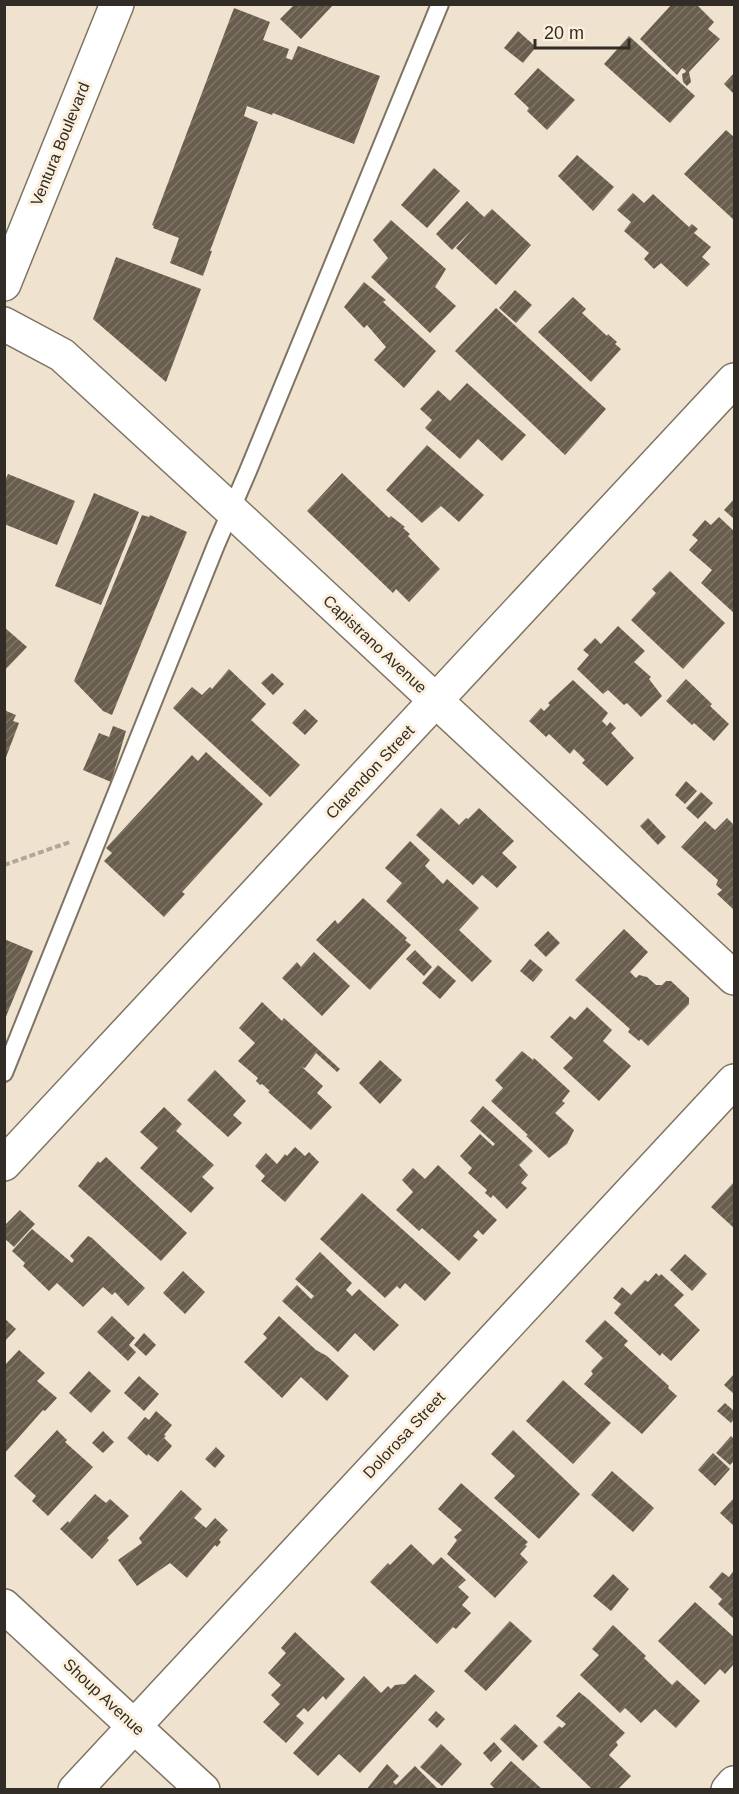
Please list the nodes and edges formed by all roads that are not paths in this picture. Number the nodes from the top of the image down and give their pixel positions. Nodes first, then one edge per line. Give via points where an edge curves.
1 (117, 4) edge
2 (440, 4) edge
3 (4, 284) edge
4 (4, 324) edge
5 (735, 380) edge
6 (231, 510) junction
7 (437, 701) junction
8 (735, 978) edge
9 (4, 1073) edge
10 (735, 1081) edge
11 (4, 1164) edge
12 (4, 1606) edge
13 (134, 1725) junction
14 (735, 1783) edge
15 (75, 1790) edge
16 (203, 1790) edge
17 (728, 1790) edge

1 - 3 street, Ventura Boulevard
2 - 6 lane
4 - 6 street, Capistrano Avenue via 62,355
5 - 7 street, Clarendon Street
6 - 7 street, Capistrano Avenue
6 - 9 lane
7 - 8 street, Capistrano Avenue
7 - 11 street, Clarendon Street
10 - 13 street, Dolorosa Street
12 - 13 street, Shoup Avenue
13 - 15 street, Dolorosa Street
13 - 16 street, Shoup Avenue
14 - 17 street

